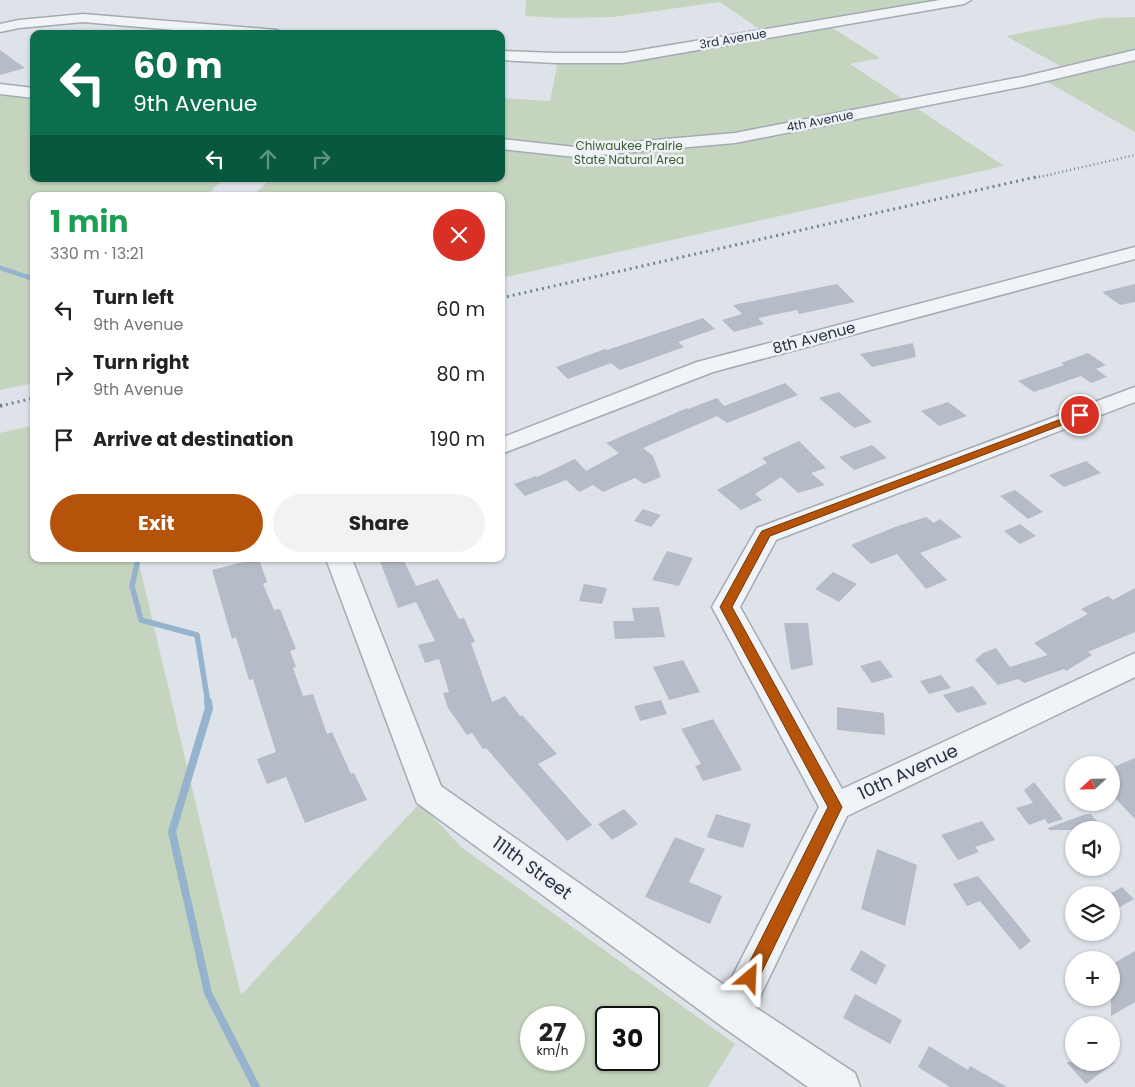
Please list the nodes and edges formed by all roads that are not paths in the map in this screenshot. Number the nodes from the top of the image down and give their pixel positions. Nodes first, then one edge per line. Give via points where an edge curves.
1 (964, 0) edge
2 (0, 28) edge
3 (228, 30) edge
4 (505, 55) edge
5 (1135, 55) edge
6 (0, 89) edge
7 (30, 93) edge
8 (505, 144) edge
9 (1135, 253) edge
10 (1135, 394) edge
11 (505, 445) edge
12 (340, 562) edge
13 (1135, 664) edge
14 (836, 807) junction
15 (733, 1013) junction
16 (841, 1087) edge

1 - 4 street, 3rd Avenue via 623,58
2 - 3 street via 83,18
5 - 8 street, 4th Avenue via 1026,81 735,138 575,152
6 - 7 street
9 - 11 street, 8th Avenue via 705,367
10 - 14 street via 766,534 726,607
12 - 15 street, 111th Street via 428,794
13 - 14 street, 10th Avenue
14 - 15 street
15 - 16 street, 111th Street

